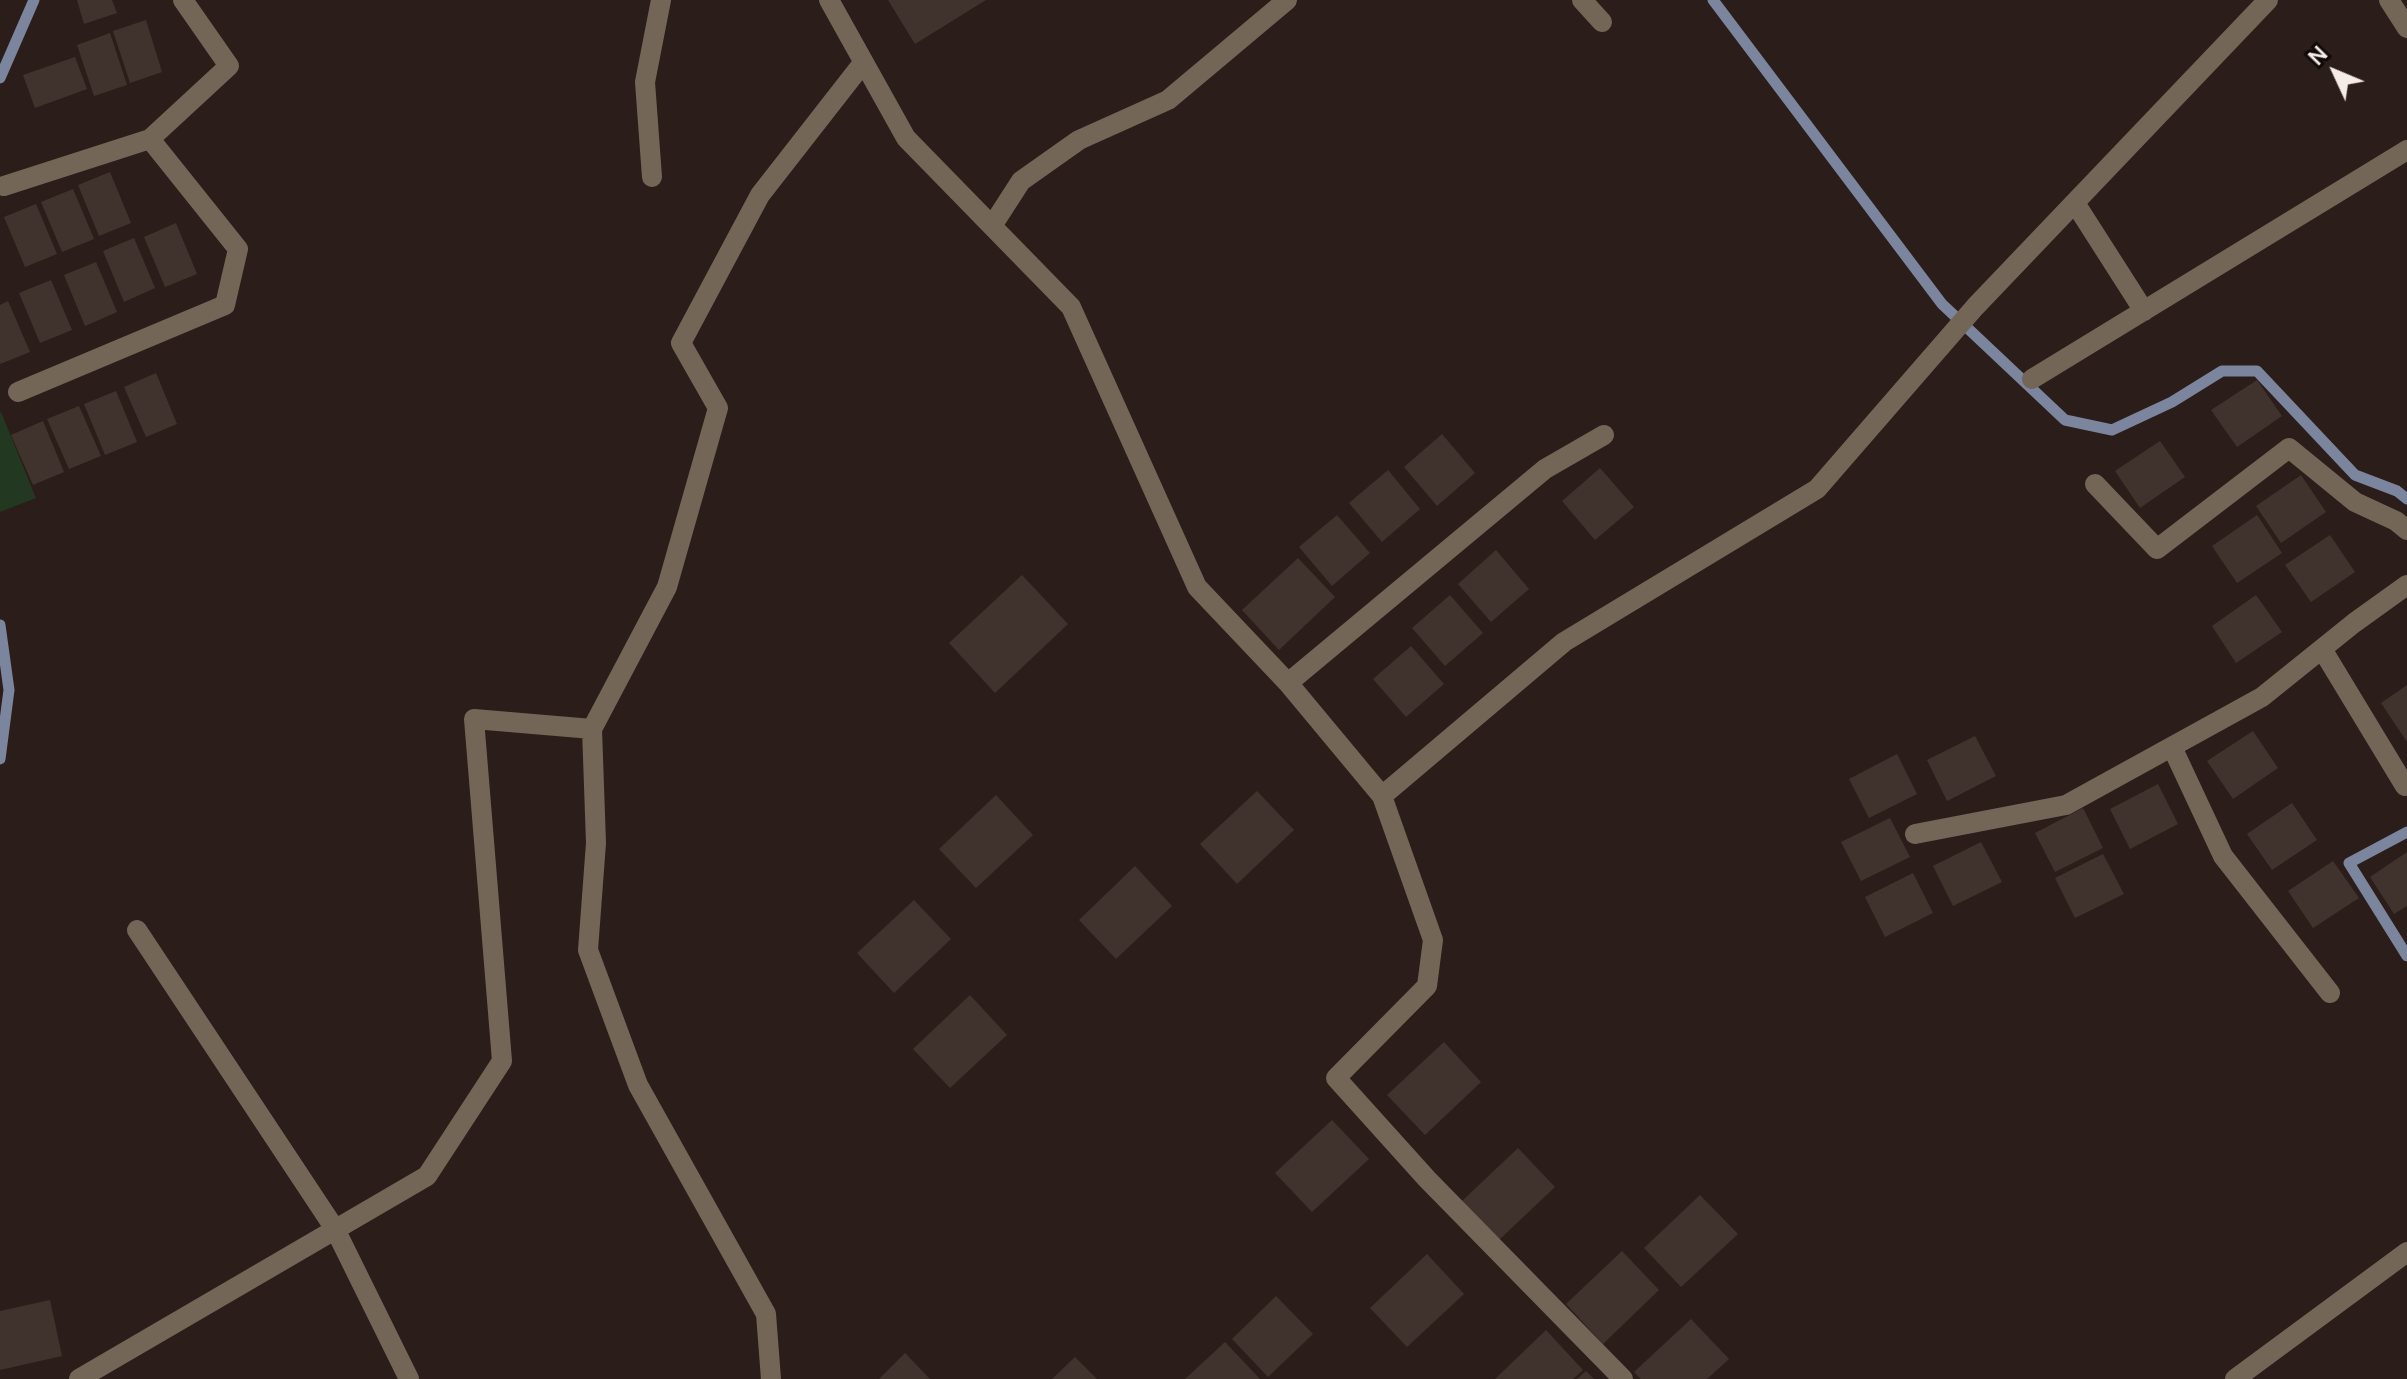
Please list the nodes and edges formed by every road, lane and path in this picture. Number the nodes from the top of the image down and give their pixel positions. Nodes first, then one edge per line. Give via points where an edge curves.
1 (183, 0) edge
2 (661, 0) edge
3 (829, 0) edge
4 (1287, 0) edge
5 (1582, 0) edge
6 (2268, 0) edge
7 (2389, 0) edge
8 (1602, 22) dead end
9 (2407, 28) edge
10 (863, 63) junction
11 (150, 139) junction
12 (2407, 150) edge
13 (652, 177) dead end
14 (4, 186) dead end
15 (2075, 203) junction
16 (992, 226) junction
17 (2144, 311) junction
18 (2032, 379) dead end
19 (18, 392) dead end
20 (1604, 435) dead end
21 (2095, 484) dead end
22 (2407, 530) edge
23 (2407, 585) edge
24 (2322, 649) junction
25 (1288, 683) junction
26 (592, 729) junction
27 (2172, 747) junction
28 (2405, 786) edge
29 (1382, 796) junction
30 (1915, 834) dead end
31 (137, 930) dead end
32 (2330, 993) dead end
33 (335, 1229) junction
34 (2407, 1252) edge
35 (79, 1379) edge
36 (409, 1379) edge
37 (771, 1379) edge
38 (1623, 1379) edge
39 (2235, 1379) edge

1 - 11 street via 229,66
2 - 13 street via 645,82
3 - 10 street
4 - 16 street via 1168,100 1079,140 1021,181
5 - 8 street
6 - 15 street
7 - 9 street
10 - 16 street via 906,138
10 - 26 street via 760,195 681,343 718,408 667,587
11 - 14 street
11 - 19 street via 238,249 225,305
12 - 17 street
15 - 17 street
15 - 29 street via 1975,307 1817,489 1564,642
16 - 25 street via 1071,307 1197,587
17 - 18 street
20 - 25 street via 1545,469
21 - 22 street via 2157,549 2289,448 2355,502
23 - 24 street
24 - 27 street via 2262,697
24 - 28 street
25 - 29 street
26 - 33 street via 474,719 502,1061 427,1176
26 - 37 street via 596,843 588,950 638,1085 766,1314
27 - 30 street via 2066,805
27 - 32 street via 2223,856
29 - 38 street via 1433,940 1427,986 1336,1078
31 - 33 street
33 - 35 street
33 - 36 street
34 - 39 street

